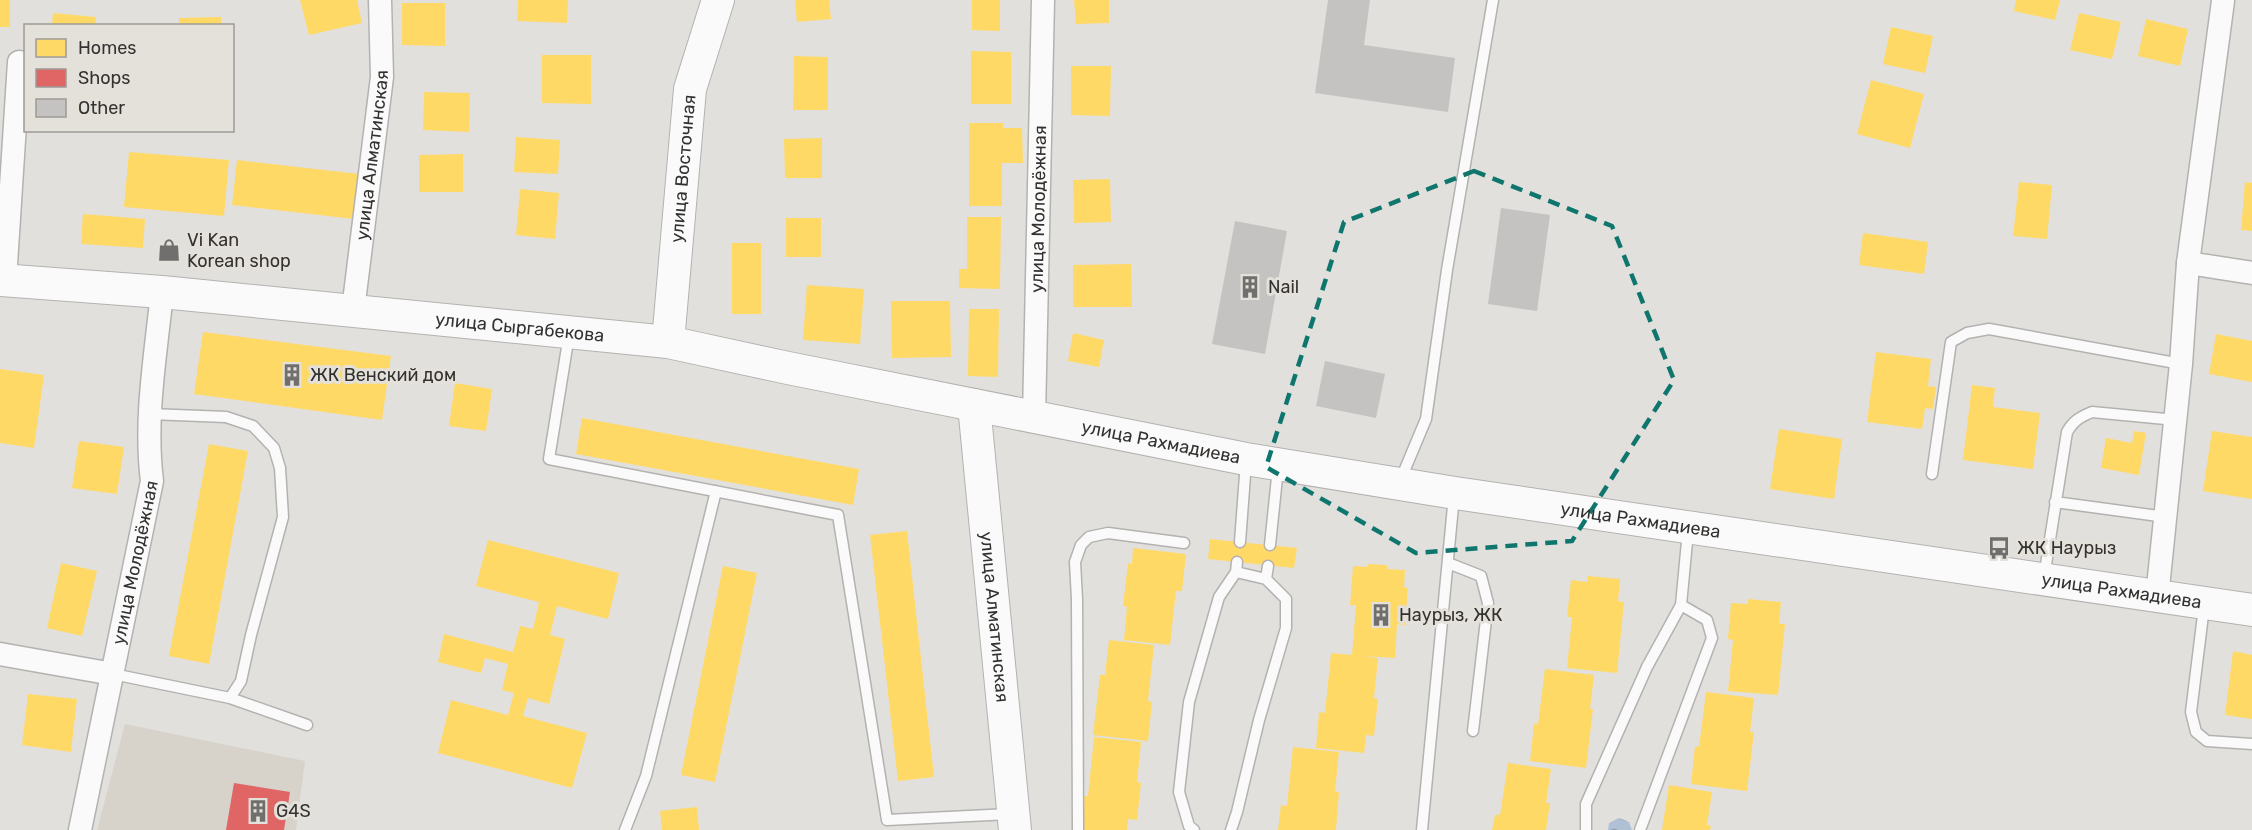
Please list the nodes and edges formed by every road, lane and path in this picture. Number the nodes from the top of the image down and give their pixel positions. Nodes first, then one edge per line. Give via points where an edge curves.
1 (380, 0) edge
2 (718, 0) edge
3 (1043, 0) edge
4 (1493, 0) edge
5 (2223, 1) edge
6 (15, 61) edge
7 (2188, 263) junction
8 (2252, 273) edge
9 (3, 280) edge
10 (162, 292) junction
11 (353, 310) junction
12 (569, 332) junction
13 (668, 342) junction
14 (2181, 364) junction
15 (974, 405) junction
16 (150, 414) junction
17 (1034, 417) junction
18 (2176, 420) junction
19 (1246, 459) junction
20 (1279, 464) junction
21 (1932, 474) dead end
22 (1399, 484) junction
23 (716, 491) junction
24 (1455, 493) junction
25 (2055, 502) junction
26 (2166, 517) junction
27 (1688, 528) junction
28 (1240, 542) dead end
29 (1184, 543) dead end
30 (1270, 545) dead end
31 (1448, 564) junction
32 (1268, 566) dead end
33 (1266, 579) junction
34 (2043, 580) junction
35 (2157, 597) junction
36 (2204, 603) junction
37 (1681, 605) junction
38 (2252, 610) edge
39 (0, 654) edge
40 (113, 674) junction
41 (230, 698) junction
42 (307, 725) dead end
43 (1473, 731) dead end
44 (2252, 744) edge
45 (1014, 822) edge
46 (80, 830) edge
47 (625, 830) edge
48 (1078, 830) edge
49 (1194, 830) edge
50 (1231, 830) edge
51 (1422, 830) edge
52 (1586, 830) edge
53 (1640, 830) edge

1 - 11 street, улица Алматинская via 382,76
2 - 13 street, улица Восточная via 690,89
3 - 17 street, улица Молодёжная
4 - 22 lane via 1426,419
5 - 7 street
6 - 9 street
7 - 8 street
7 - 14 street
9 - 10 street, улица Сыргабекова
10 - 11 street, улица Сыргабекова
10 - 16 street, улица Молодёжная
11 - 12 street, улица Сыргабекова
12 - 13 street, улица Сыргабекова
12 - 23 lane via 549,459
13 - 15 street, улица Сыргабекова
14 - 18 street
14 - 21 lane via 1989,329 1967,333 1951,342
15 - 17 street, улица Сыргабекова
15 - 45 street, улица Алматинская
16 - 40 street, улица Молодёжная via 152,481
16 - 41 lane via 226,417 253,426 274,448 280,468 282,517 242,681
17 - 19 street, улица Рахмадиева
18 - 25 lane via 2092,412 2079,417 2067,432
18 - 26 street
19 - 20 street, улица Рахмадиева
19 - 28 lane
20 - 22 street, улица Рахмадиева
20 - 30 lane
22 - 24 street, улица Рахмадиева
23 - 45 lane via 838,515 887,820
23 - 47 lane via 646,776
24 - 27 street, улица Рахмадиева
24 - 31 lane
25 - 26 lane
25 - 34 lane
26 - 35 street
27 - 34 street, улица Рахмадиева
27 - 37 lane
29 - 48 lane via 1108,533 1089,537 1078,550
31 - 43 lane via 1481,576 1488,603
31 - 51 lane
32 - 33 lane
33 - 49 lane via 1236,567 1219,597 1189,702 1179,792 1189,826
33 - 50 lane via 1286,599 1286,628
34 - 35 street, улица Рахмадиева
35 - 36 street, улица Рахмадиева
36 - 38 street, улица Рахмадиева
36 - 44 lane via 2192,712 2196,732 2207,741
37 - 52 lane via 1647,667 1587,804
37 - 53 lane via 1707,620 1712,638
39 - 40 street
40 - 41 lane
40 - 46 street, улица Молодёжная
41 - 42 lane

